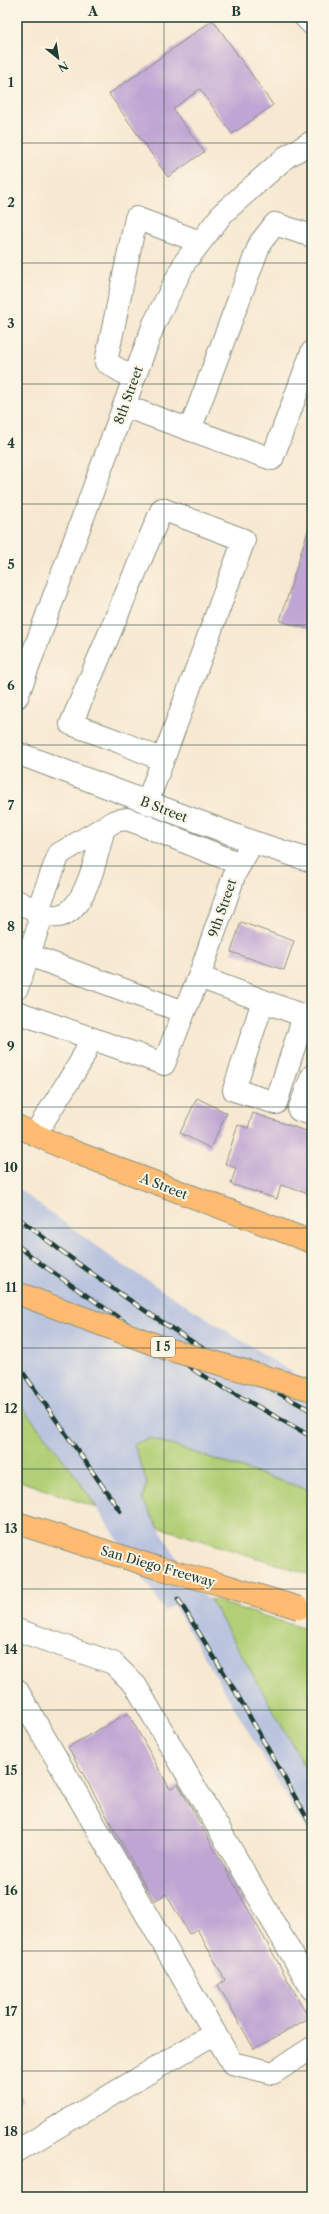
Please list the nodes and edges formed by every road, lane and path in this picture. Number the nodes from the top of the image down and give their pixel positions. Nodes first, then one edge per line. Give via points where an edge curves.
1 (305, 17) edge
2 (312, 24) edge
3 (312, 142) edge
4 (310, 235) edge
5 (200, 242) junction
6 (312, 352) edge
7 (134, 379) junction
8 (124, 406) junction
9 (190, 430) junction
10 (17, 696) edge
11 (17, 754) edge
12 (163, 760) junction
13 (147, 803) junction
14 (104, 827) junction
15 (253, 842) junction
16 (312, 861) edge
17 (240, 864) junction
18 (17, 900) edge
19 (36, 912) junction
20 (29, 955) junction
21 (199, 977) junction
22 (17, 988) edge
23 (263, 1001) junction
24 (17, 1012) edge
25 (184, 1012) junction
26 (308, 1018) edge
27 (91, 1039) junction
28 (312, 1076) edge
29 (276, 1104) junction
30 (306, 1112) edge
31 (26, 1130) edge
32 (312, 1242) edge
33 (17, 1292) edge
34 (312, 1390) edge
35 (17, 1523) edge
36 (299, 1608) dead end
37 (17, 1630) edge
38 (17, 1690) edge
39 (312, 1989) edge
40 (215, 2033) junction
41 (312, 2048) edge
42 (17, 2151) edge

1 - 2 street
3 - 5 street, 8th Street via 280,162 223,213
4 - 9 street via 275,224 260,243
5 - 7 street, 8th Street via 185,262 154,324
5 - 7 street via 136,218 106,362
6 - 9 street via 272,459
7 - 8 street, 8th Street
8 - 9 street
8 - 10 street, 8th Street
11 - 13 street, B Street
12 - 12 street via 71,724 162,508 244,540
12 - 13 street
13 - 15 street, B Street
14 - 17 street via 115,821 127,819
14 - 19 street via 59,854
14 - 19 street via 79,902 72,910 57,917
15 - 16 street, B Street
15 - 17 street, 9th Street
17 - 21 street, 9th Street
18 - 19 street
19 - 20 street via 39,924
20 - 22 street
20 - 25 street
21 - 23 street
21 - 25 street, 9th Street
23 - 26 street
23 - 29 street via 234,1090
24 - 27 street
25 - 27 street, 9th Street via 164,1064
26 - 29 street
27 - 31 street via 80,1063
28 - 30 street
29 - 30 street
31 - 32 main road, A Street via 64,1148
33 - 34 main road, I 5, bridge via 167,1348
35 - 36 main road, San Diego Freeway, bridge via 158,1568
37 - 39 street via 113,1663 136,1686
38 - 40 street
40 - 41 street via 232,2063 273,2073
40 - 42 street

